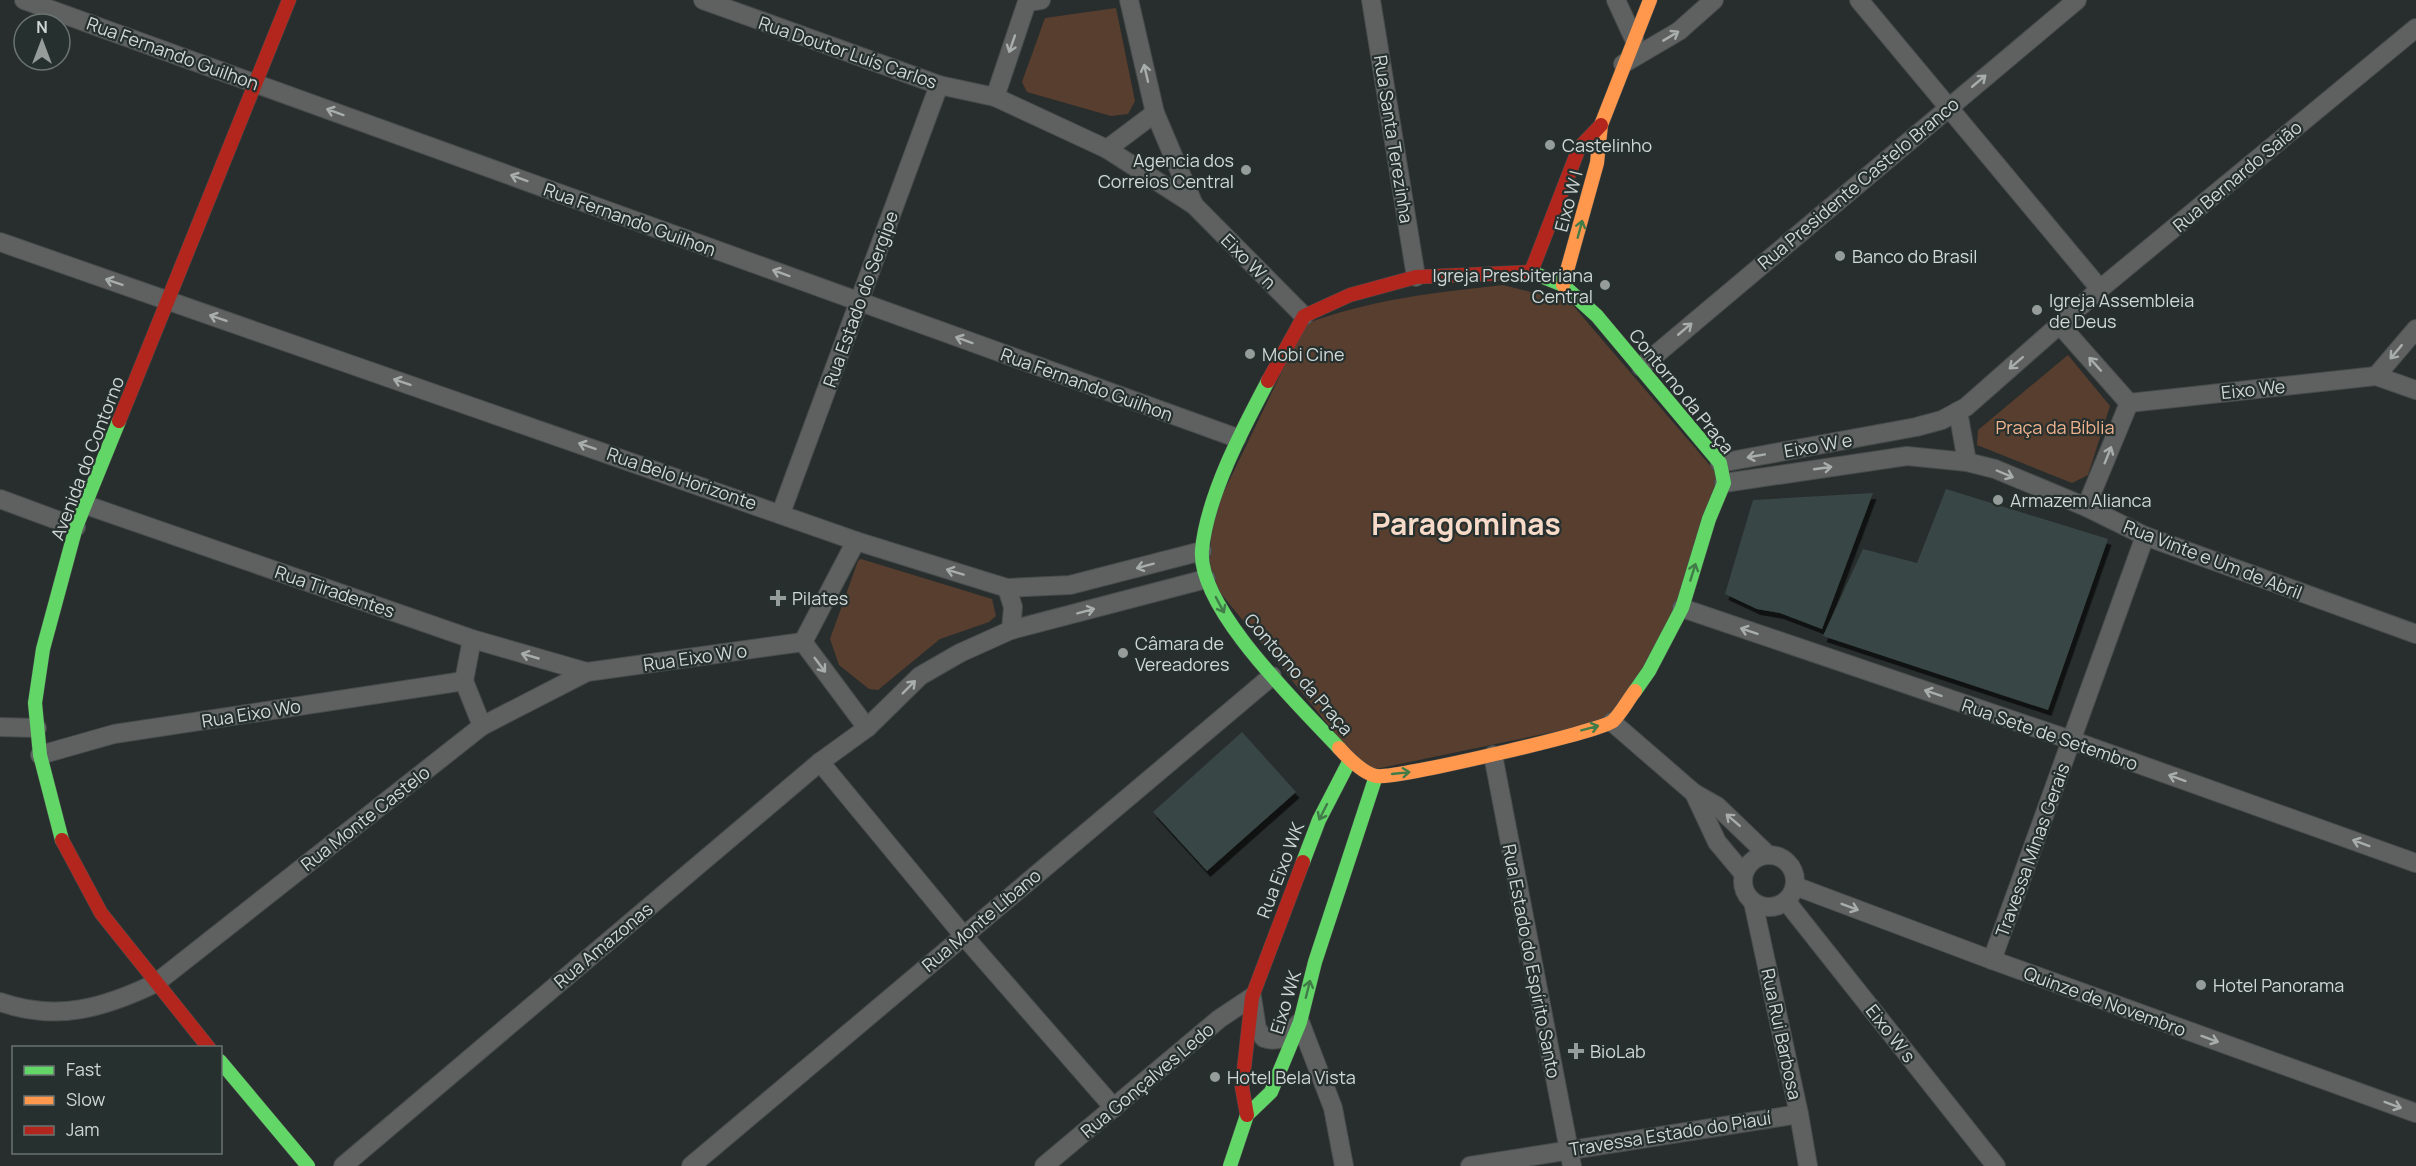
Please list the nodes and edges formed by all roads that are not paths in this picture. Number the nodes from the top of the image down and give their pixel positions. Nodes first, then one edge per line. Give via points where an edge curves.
1 (24, 0) edge
2 (289, 0) edge
3 (702, 0) edge
4 (1129, 0) edge
5 (1371, 0) edge
6 (1617, 0) edge
7 (1650, 0) edge
8 (1714, 0) edge
9 (1859, 0) edge
10 (2077, 0) edge
11 (1031, 1) edge
12 (2416, 28) edge
13 (1634, 39) junction
14 (1623, 64) junction
15 (257, 83) junction
16 (939, 85) junction
17 (995, 97) junction
18 (1948, 107) junction
19 (1155, 113) junction
20 (1601, 125) junction
21 (1107, 149) junction
22 (1194, 205) junction
23 (0, 242) edge
24 (1531, 272) junction
25 (1416, 277) junction
26 (1563, 285) junction
27 (2100, 289) junction
28 (169, 301) junction
29 (859, 302) junction
30 (1304, 316) junction
31 (2060, 325) junction
32 (2416, 329) edge
33 (1641, 367) junction
34 (2376, 376) junction
35 (2416, 390) edge
36 (2129, 403) junction
37 (1958, 411) junction
38 (1237, 438) junction
39 (1907, 456) joint
40 (1967, 462) junction
41 (1720, 463) junction
42 (1724, 483) junction
43 (0, 499) edge
44 (86, 505) junction
45 (2086, 507) junction
46 (781, 513) junction
47 (76, 527) junction
48 (2145, 536) junction
49 (856, 541) junction
50 (1202, 551) junction
51 (1206, 579) junction
52 (1007, 588) junction
53 (1682, 608) junction
54 (1011, 630) junction
55 (2416, 634) edge
56 (472, 639) junction
57 (803, 642) junction
58 (586, 672) junction
59 (1272, 676) junction
60 (464, 681) junction
61 (1612, 722) junction
62 (482, 726) junction
63 (0, 727) edge
64 (37, 728) junction
65 (867, 728) junction
66 (2071, 740) junction
67 (40, 755) junction
68 (1493, 755) junction
69 (1350, 760) junction
70 (820, 762) junction
71 (1376, 776) junction
72 (1694, 793) junction
73 (1767, 854) junction
74 (2416, 863) edge
75 (1743, 873) junction
76 (1790, 893) junction
77 (1753, 902) junction
78 (963, 934) junction
79 (1992, 960) junction
80 (156, 984) junction
81 (1252, 997) junction
82 (0, 1002) edge
83 (1300, 1022) junction
84 (208, 1046) edge
85 (222, 1063) edge
86 (1114, 1108) junction
87 (2416, 1113) edge
88 (1799, 1114) junction
89 (1247, 1115) junction
90 (1570, 1157) edge
91 (308, 1166) edge
92 (343, 1166) edge
93 (691, 1166) edge
94 (1044, 1166) edge
95 (1230, 1166) edge
96 (1344, 1166) edge
97 (1470, 1166) edge
98 (1808, 1166) edge
99 (1996, 1166) edge

1 - 15 street, Rua Fernando Guilhon
2 - 15 street, Avenida do Contorno
3 - 16 street, Rua Doutor Luís Carlos
19 -> 4 street
5 - 25 street, Rua Santa Terezinha
6 - 13 street
7 - 13 street, Eixo W l
14 -> 8 street via 1679,31
9 - 18 street
18 -> 10 street, Rua Presidente Castelo Branco
11 -> 17 street
12 - 27 street, Rua Bernardo Saião
13 - 14 street, Eixo W l
14 - 20 street, Eixo W l
15 - 28 street, Avenida do Contorno
29 -> 15 street, Rua Fernando Guilhon
16 - 17 street, Rua Doutor Luís Carlos
16 - 29 street, Rua Estado do Sergipe
17 - 21 street, Rua Doutor Luís Carlos
18 - 27 street
33 -> 18 street, Rua Presidente Castelo Branco
19 - 21 street
19 - 22 street
20 - 24 street, Eixo W l via 1579,148
26 -> 20 street, Eixo W l via 1597,163
21 - 22 street, Rua Doutor Luís Carlos
22 - 30 street, Eixo W n
28 -> 23 street, Rua Belo Horizonte
24 - 25 street, Contorno da Praça
24 - 26 street, Contorno da Praça
25 - 30 street, Contorno da Praça via 1350,295
26 - 33 street, Contorno da Praça via 1597,316
27 - 31 street, Rua Bernardo Saião
28 - 44 street, Avenida do Contorno
46 -> 28 street, Rua Belo Horizonte
38 -> 29 street, Rua Fernando Guilhon
29 - 46 street, Rua Estado do Sergipe
30 - 38 street, Contorno da Praça
36 -> 31 street
31 -> 37 street, Rua Bernardo Saião
32 -> 34 street
33 - 41 street, Contorno da Praça
34 - 35 street
34 - 36 street, Eixo We
45 -> 36 street
37 - 40 street
37 -> 41 street, Eixo W e via 1916,427
38 - 50 street, Contorno da Praça via 1210,514
39 - 40 street, Rua Vinte e Um de Abril
42 -> 39 street, Eixo W e
40 -> 45 street, Rua Vinte e Um de Abril via 1995,469
41 - 42 street, Contorno da Praça
53 -> 42 street, Contorno da Praça
43 - 47 street
44 - 47 street, Avenida do Contorno
44 - 56 street, Rua Tiradentes
45 - 48 street, Rua Vinte e Um de Abril
46 - 49 street, Rua Belo Horizonte
47 - 64 street, Avenida do Contorno via 43,649 35,703
48 - 55 street, Rua Vinte e Um de Abril
48 - 66 street, Travessa Minas Gerais
52 -> 49 street, Rua Belo Horizonte
49 - 57 street
50 - 51 street, Contorno da Praça
50 -> 52 street, Rua Belo Horizonte via 1070,585
54 -> 51 street, Rua Amazonas
51 -> 59 street, Contorno da Praça via 1228,620
52 - 54 street via 1013,607
53 - 61 street, Contorno da Praça via 1649,671
66 -> 53 street, Rua Sete de Setembro
65 -> 54 street, Rua Amazonas via 920,676 960,652
58 -> 56 street, Rua Tiradentes
56 - 60 street
57 - 58 street, Rua Eixo W o
57 -> 65 street
58 - 62 street, Rua Monte Castelo
59 - 69 street, Contorno da Praça
59 - 78 street, Rua Monte Líbano
60 - 62 street
60 - 67 street, Rua Eixo Wo via 114,734
68 -> 61 street
61 - 72 street, Eixo W s
62 - 80 street, Rua Monte Castelo
63 - 64 street
64 - 67 street, Avenida do Contorno
65 - 70 street, Rua Amazonas
74 -> 66 street, Rua Sete de Setembro
66 - 79 street, Travessa Minas Gerais
67 - 80 street, Avenida do Contorno via 63,843 101,913
71 -> 68 street
68 - 90 street, Rua Estado do Espírito Santo
69 - 71 street, Contorno da Praça
69 -> 81 street, Rua Eixo WK via 1319,820
70 - 78 street
70 - 92 street, Rua Amazonas
83 -> 71 street, Eixo WK via 1315,962
73 -> 72 street, Eixo W s via 1717,807
72 - 75 street, Eixo W s via 1717,842
73 - 75 street via 1752,860
73 - 76 street, Eixo W s via 1783,858 1793,870
75 - 77 street, Eixo W s via 1744,889
76 - 77 street via 1776,906
76 -> 79 street, Quinze de Novembro
76 - 99 street, Eixo W s
77 - 88 street, Rua Rui Barbosa
78 - 86 street
78 - 93 street, Rua Monte Líbano
79 -> 87 street, Quinze de Novembro
80 - 82 street, Rua Monte Castelo via 85,1011 54,1011
80 - 84 street, Avenida do Contorno
81 - 83 street via 1257,1029 1264,1038 1273,1041 1285,1037
81 - 86 street, Rua Gonçalves Ledo via 1219,1019
81 - 89 street, Eixo WK via 1242,1088
83 - 89 street, Eixo WK via 1271,1092
83 - 96 street via 1333,1108
85 - 91 street
86 - 94 street, Rua Gonçalves Ledo
88 - 90 street, Travessa Estado do Piauí
88 - 98 street, Rua Rui Barbosa
89 - 95 street
90 - 97 street, Travessa Estado do Piauí

